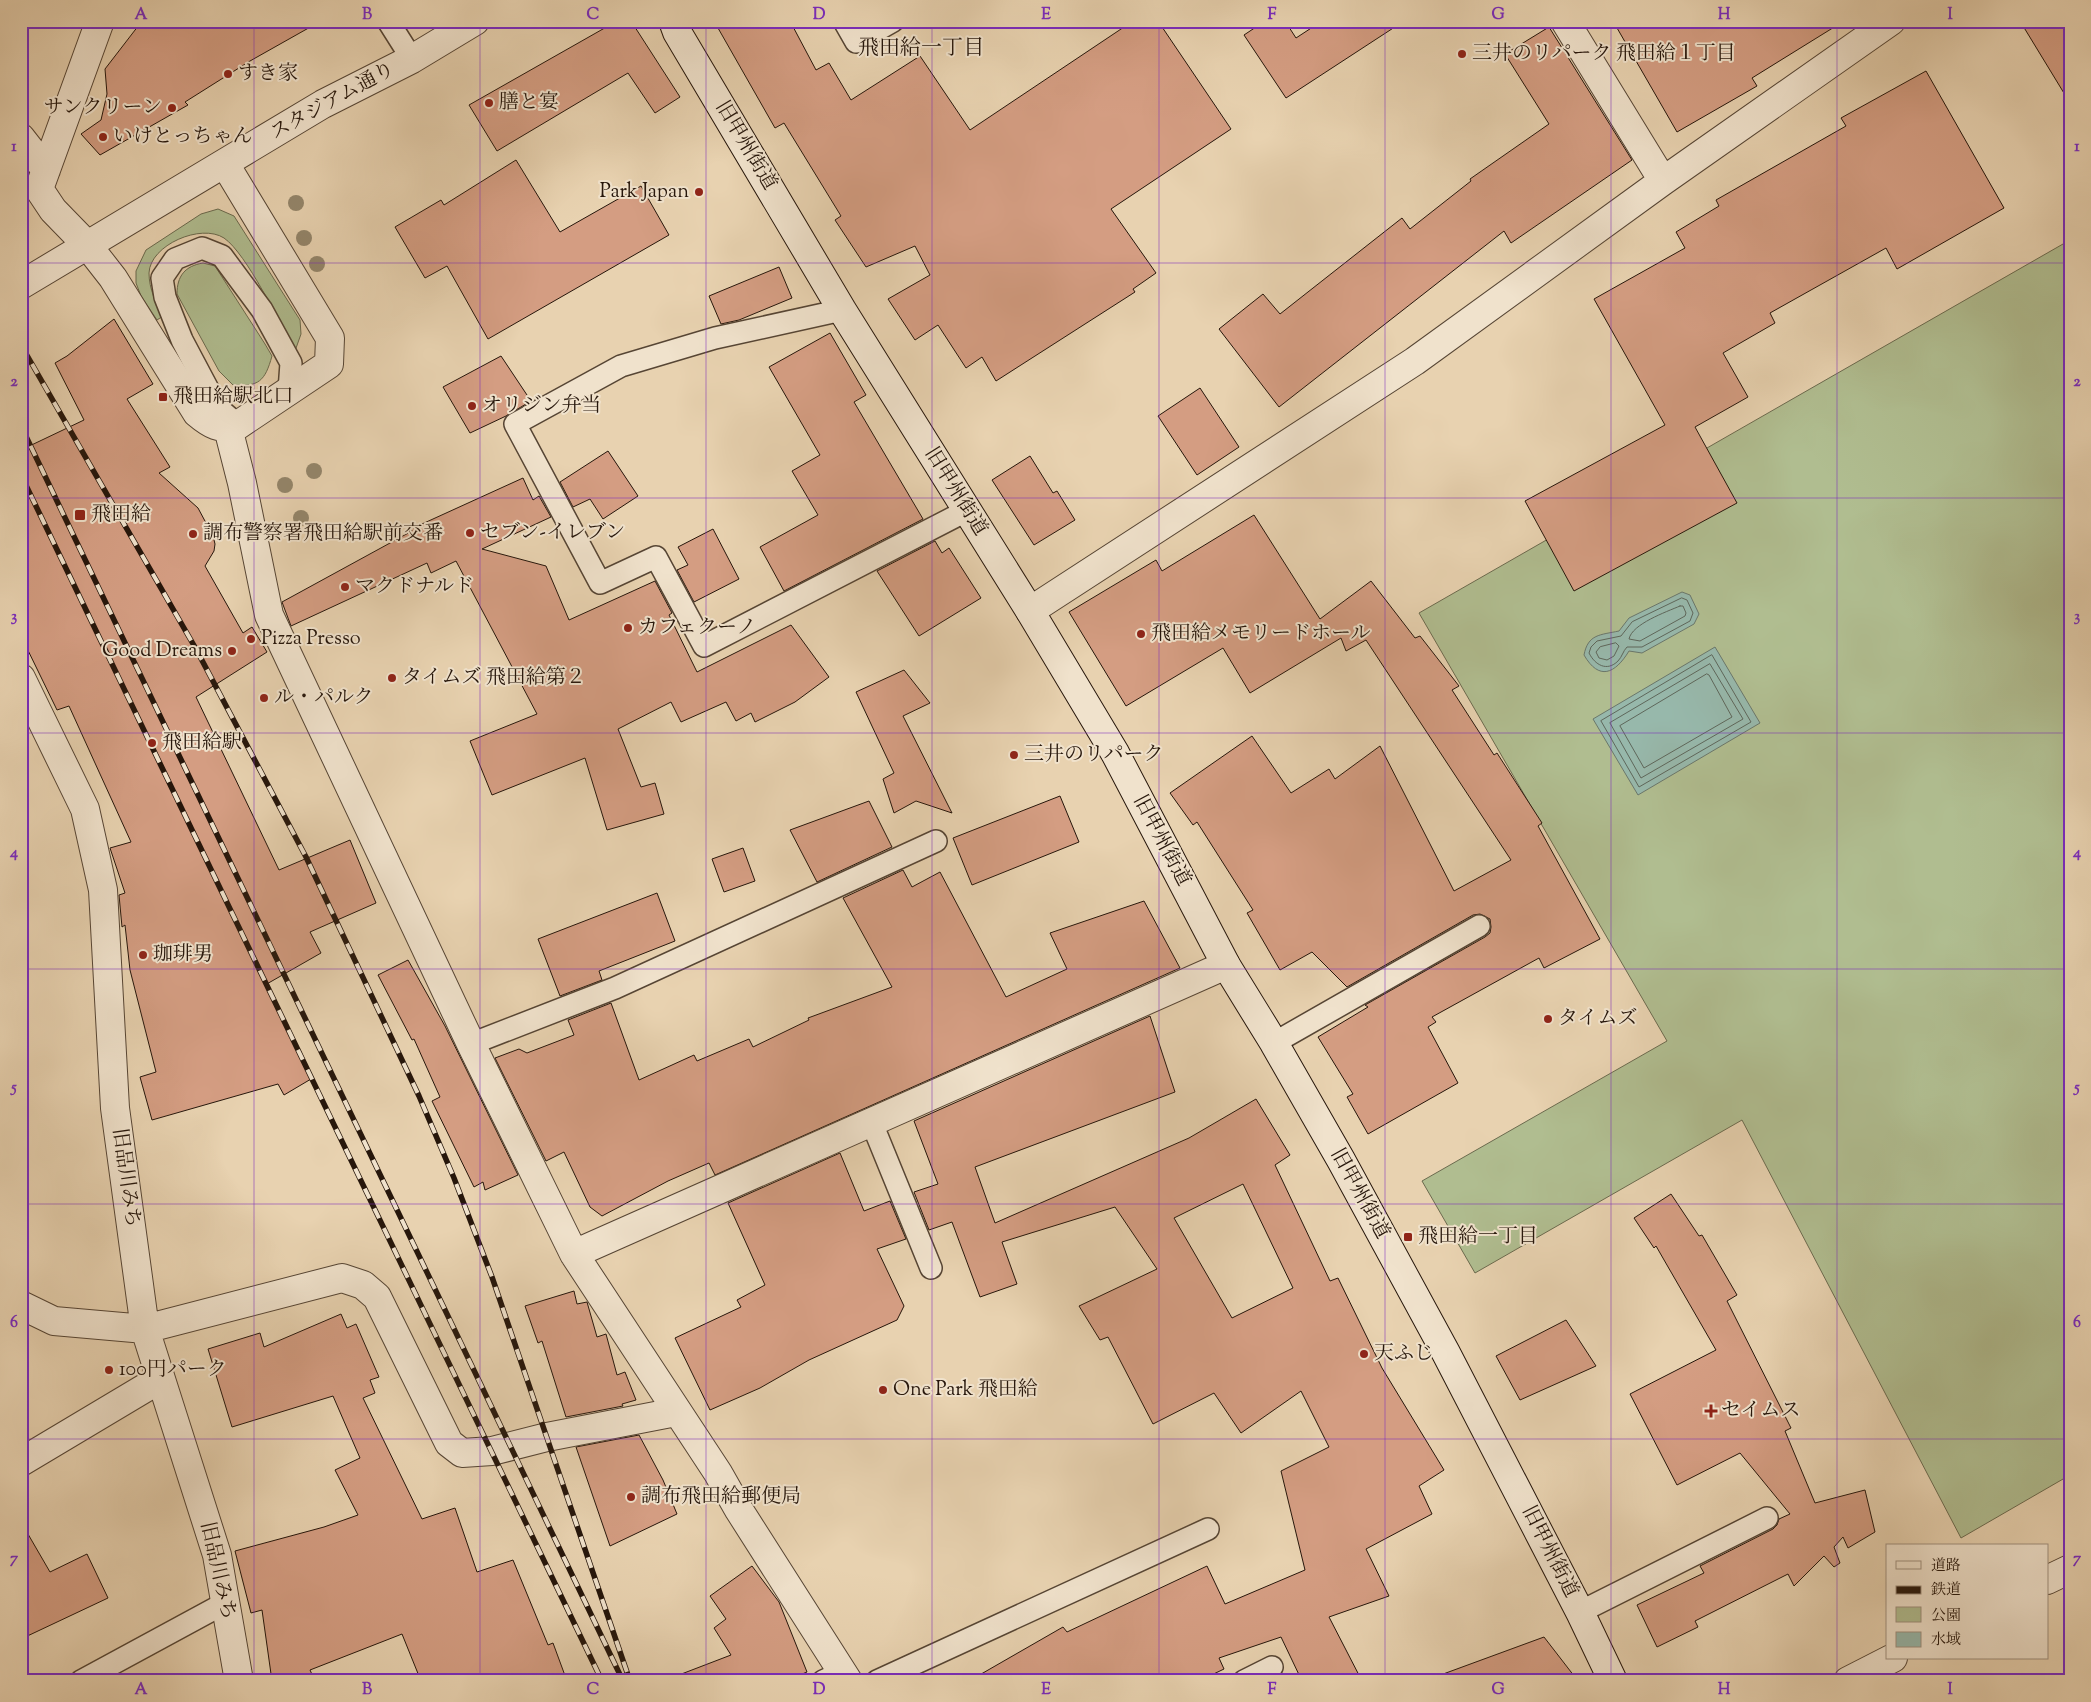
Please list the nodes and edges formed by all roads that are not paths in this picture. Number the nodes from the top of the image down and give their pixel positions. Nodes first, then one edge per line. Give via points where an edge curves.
1 (100, 21) edge
2 (388, 21) edge
3 (474, 21) edge
4 (672, 21) edge
5 (844, 21) edge
6 (893, 21) edge
7 (1565, 21) edge
8 (1891, 21) edge
9 (412, 59) junction
10 (21, 138) edge
11 (225, 164) junction
12 (46, 170) junction
13 (1662, 181) junction
14 (88, 246) junction
15 (30, 281) edge
16 (842, 310) junction
17 (289, 391) junction
18 (233, 426) junction
19 (966, 511) junction
20 (1030, 611) junction
21 (21, 678) edge
22 (936, 841) dead end
23 (1479, 926) dead end
24 (1226, 965) junction
25 (1274, 1042) junction
26 (470, 1044) junction
27 (871, 1121) junction
28 (574, 1254) junction
29 (931, 1268) dead end
30 (21, 1306) edge
31 (145, 1329) junction
32 (160, 1378) junction
33 (676, 1412) junction
34 (21, 1462) edge
35 (1767, 1518) dead end
36 (1208, 1529) dead end
37 (2070, 1569) edge
38 (2048, 1580) edge
39 (225, 1603) junction
40 (1580, 1612) junction
41 (1889, 1660) edge
42 (1272, 1666) dead end
43 (838, 1678) edge
44 (81, 1681) edge
45 (239, 1681) edge
46 (877, 1681) edge
47 (1244, 1681) edge
48 (1613, 1681) edge
49 (1848, 1681) edge

1 - 12 street
2 - 9 lane
3 - 9 street, スタジアム通り
4 - 16 street, 旧甲州街道
5 - 6 lane via 856,42
7 - 13 street
8 - 13 street
9 - 11 street, スタジアム通り via 323,104
10 - 12 street
11 - 14 street, スタジアム通り
11 - 17 street via 330,338 329,364
12 - 14 street via 39,189 53,210
13 - 20 street via 1415,361
14 - 15 street, スタジアム通り
14 - 18 street via 113,278 196,413 211,425
16 - 19 street, 旧甲州街道
16 - 19 lane via 715,338 621,366 515,424 600,583 656,557 704,646
17 - 18 street
17 - 18 lane via 291,362 262,310 222,256 202,248 175,259 162,278 165,296 182,340 218,408
18 - 26 street via 269,615
19 - 20 street, 旧甲州街道
20 - 24 street, 旧甲州街道 via 1115,753
21 - 31 street, 旧品川みち via 85,809 103,890 115,1108
22 - 26 lane via 616,988
23 - 25 lane
24 - 25 street, 旧甲州街道
24 - 27 street
25 - 40 street, 旧甲州街道 via 1446,1352
26 - 28 street
27 - 28 street
27 - 29 lane
28 - 33 street
30 - 31 street via 54,1321
31 - 32 street, 旧品川みち
31 - 33 street via 342,1278 364,1285 377,1297 449,1443 462,1453 492,1451
32 - 34 street
32 - 39 street, 旧品川みち via 217,1555
33 - 43 street via 718,1473
35 - 40 lane
36 - 46 lane
37 - 38 street
39 - 44 lane
39 - 45 street, 旧品川みち
40 - 48 street, 旧甲州街道
41 - 49 street
42 - 47 lane

